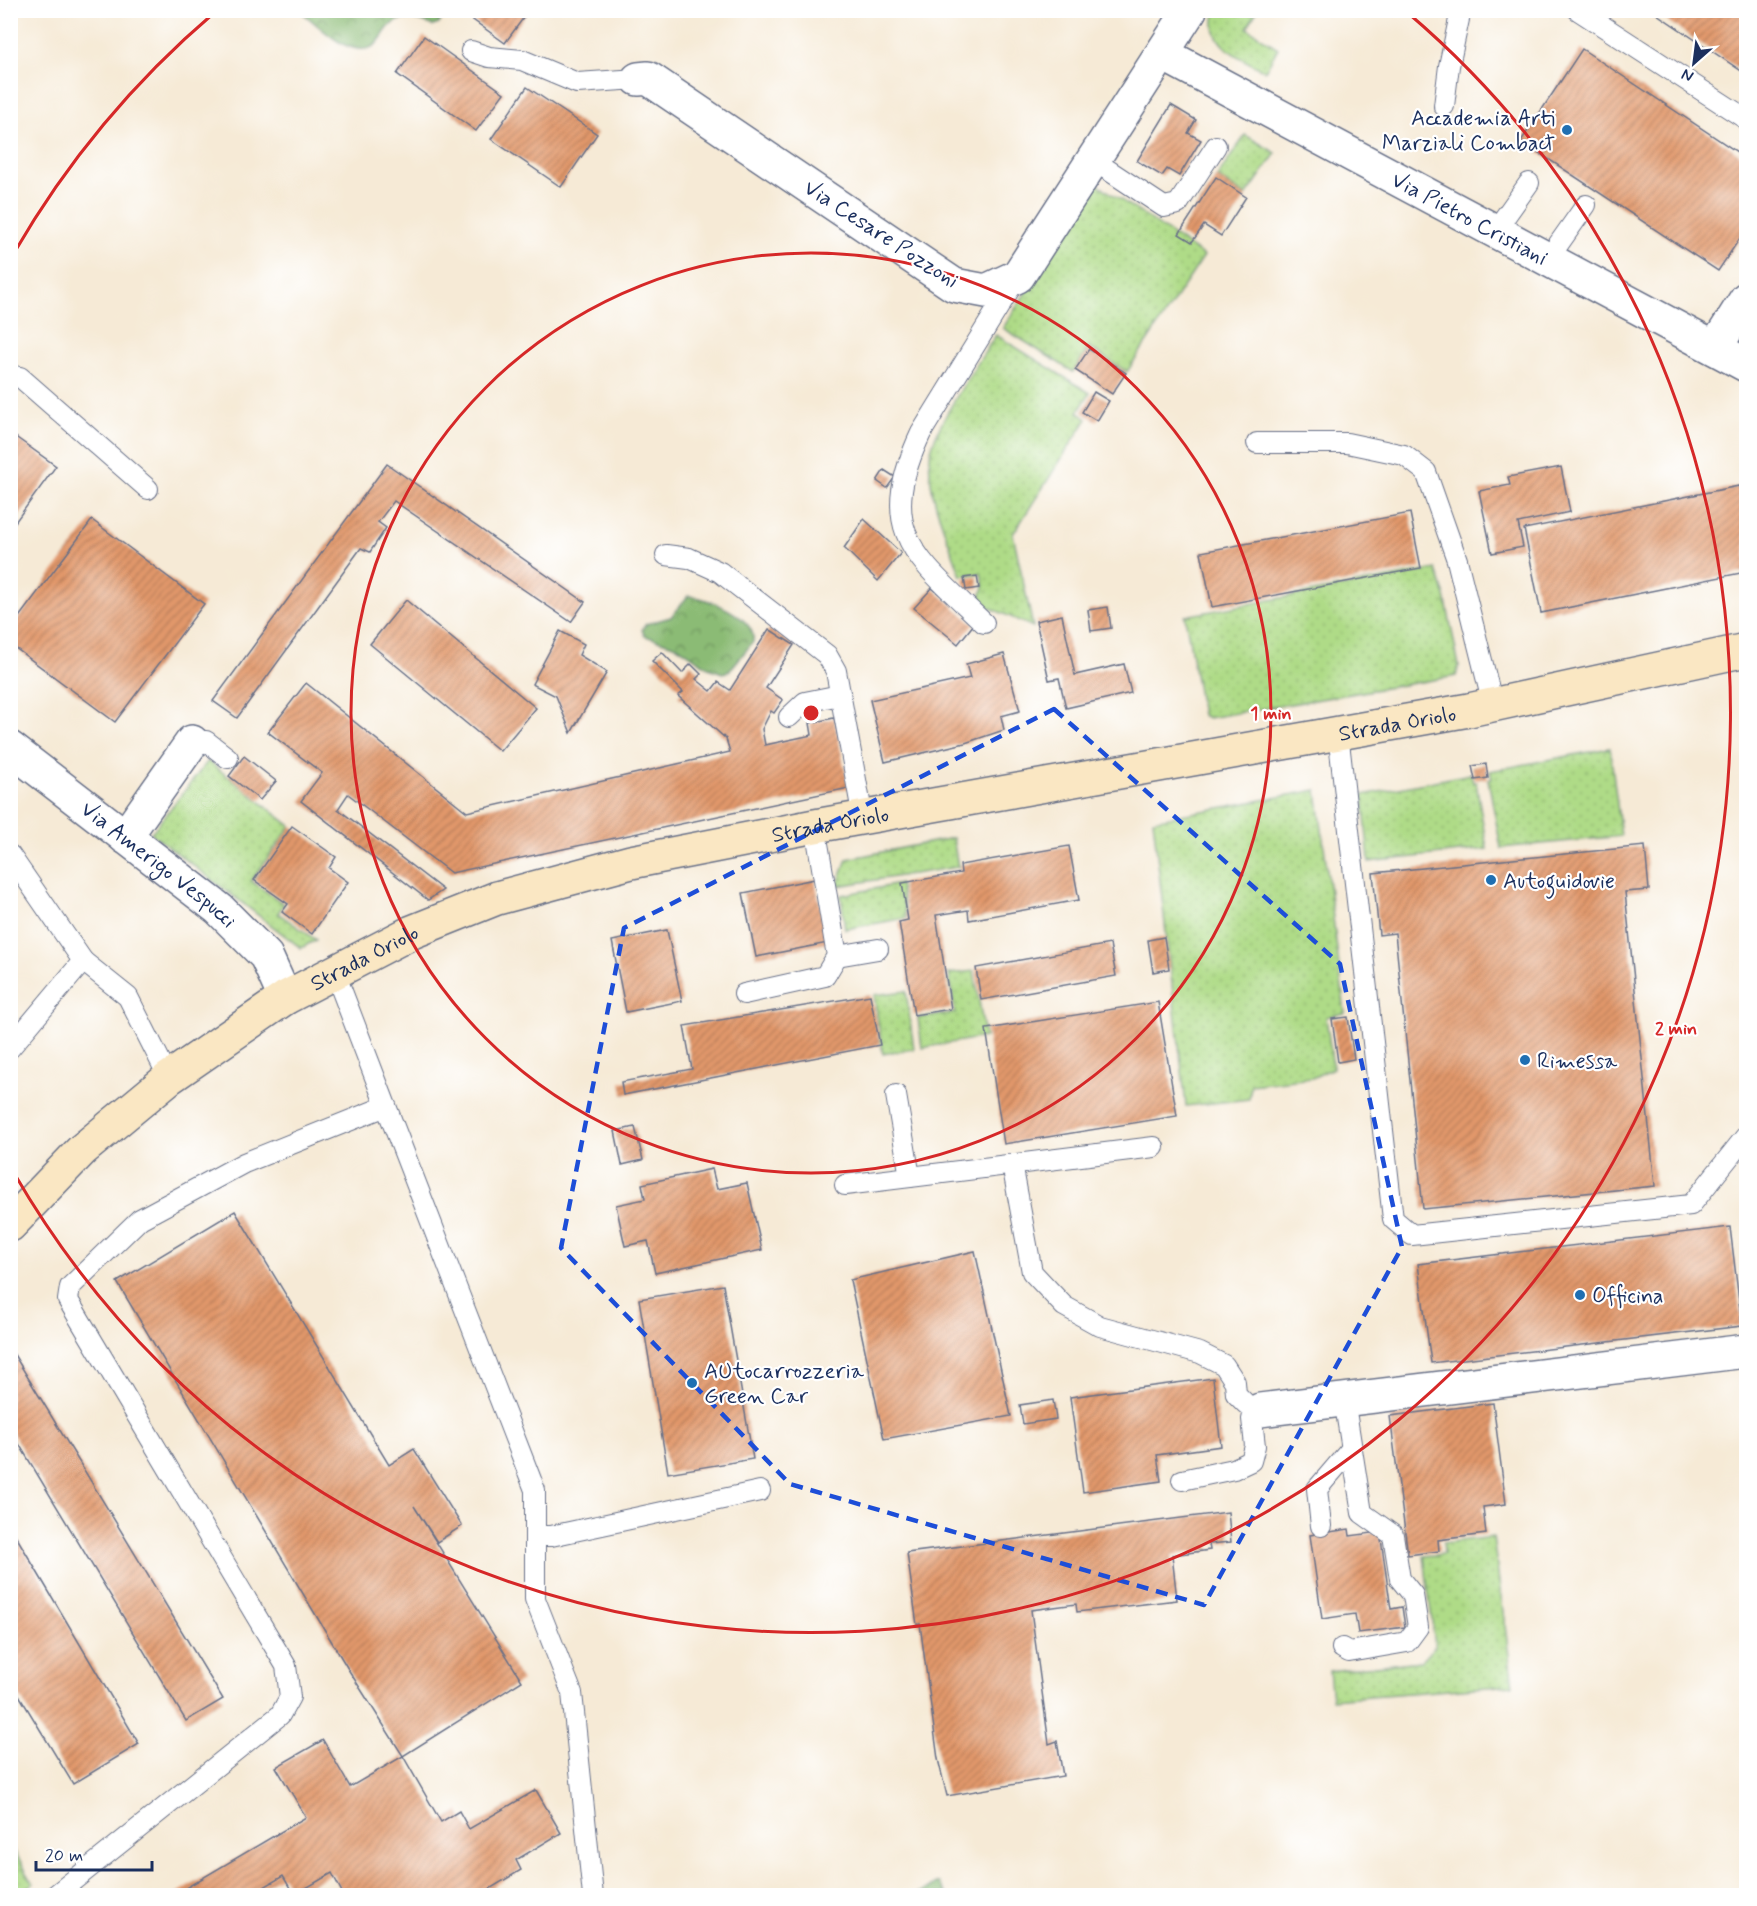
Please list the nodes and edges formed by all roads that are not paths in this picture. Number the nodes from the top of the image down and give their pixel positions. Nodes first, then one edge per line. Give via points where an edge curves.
1 (1190, 10) edge
2 (1461, 10) edge
3 (1578, 10) edge
4 (471, 51) dead end
5 (1162, 54) junction
6 (638, 79) joint
7 (1444, 106) dead end
8 (1746, 119) edge
9 (1216, 146) dead end
10 (1093, 160) junction
11 (1529, 183) dead end
12 (1586, 205) dead end
13 (1495, 231) junction
14 (1548, 259) junction
15 (1018, 276) junction
16 (1746, 299) edge
17 (1715, 348) junction
18 (1746, 365) edge
19 (10, 375) edge
20 (1257, 443) dead end
21 (148, 489) dead end
22 (666, 555) dead end
23 (984, 623) dead end
24 (1746, 650) edge
25 (840, 695) junction
26 (1493, 705) junction
27 (789, 717) dead end
28 (1338, 733) junction
29 (192, 742) joint
30 (10, 748) edge
31 (228, 758) dead end
32 (862, 818) junction
33 (815, 826) junction
34 (125, 837) junction
35 (10, 855) edge
36 (878, 949) dead end
37 (837, 956) junction
38 (83, 961) junction
39 (335, 973) junction
40 (744, 994) dead end
41 (285, 999) junction
42 (10, 1048) edge
43 (168, 1078) junction
44 (896, 1095) dead end
45 (386, 1106) junction
46 (1746, 1136) edge
47 (1154, 1147) dead end
48 (1012, 1164) junction
49 (910, 1177) junction
50 (845, 1185) dead end
51 (10, 1225) edge
52 (1746, 1351) edge
53 (1344, 1399) junction
54 (1260, 1410) junction
55 (1352, 1448) junction
56 (1182, 1480) dead end
57 (760, 1491) dead end
58 (1321, 1526) dead end
59 (535, 1536) junction
60 (1342, 1648) dead end
61 (54, 1896) edge
62 (592, 1896) edge

1 - 5 street
2 - 7 lane
3 - 8 lane
4 - 6 lane via 522,60 577,83
5 - 10 street
5 - 13 street, Via Pietro Cristiani
6 - 15 street, Via Cesare Pozzoni via 648,78 954,285 986,291
9 - 10 lane via 1178,204 1164,207
10 - 15 street
11 - 13 lane
12 - 14 lane
13 - 14 street, Via Pietro Cristiani
14 - 17 street, Via Pietro Cristiani
15 - 23 lane via 921,433 904,478 903,525 910,546
16 - 17 street
17 - 18 street, Via Pietro Cristiani
19 - 21 lane via 20,377
20 - 26 lane via 1347,443 1404,454 1426,472 1457,561
22 - 25 lane via 689,558 720,572 827,655 836,671
24 - 26 street, Strada Oriolo
25 - 27 lane via 805,702
25 - 32 lane
26 - 28 street, Strada Oriolo
28 - 32 street, Strada Oriolo
28 - 46 lane via 1393,1219 1412,1235 1691,1205
29 - 31 lane via 206,741
29 - 34 street
30 - 34 street, Via Amerigo Vespucci
32 - 33 street, Strada Oriolo
33 - 37 lane
33 - 39 street, Strada Oriolo via 631,862 497,898 412,932
34 - 41 street, Via Amerigo Vespucci via 219,909 266,956
35 - 38 lane
36 - 37 lane
37 - 40 lane via 825,976
38 - 42 lane
38 - 43 lane via 128,997
39 - 41 street, Strada Oriolo
39 - 45 lane
41 - 43 street, Strada Oriolo
43 - 51 street, Strada Oriolo via 82,1150
44 - 49 lane
45 - 59 lane via 535,1490
45 - 61 lane via 244,1163 140,1219 70,1287 68,1300 286,1666 290,1697 280,1715
47 - 48 lane
48 - 49 lane
48 - 54 lane via 1032,1272 1064,1306 1100,1326 1224,1365 1235,1382 1236,1394
49 - 50 lane
52 - 53 street
53 - 54 street
53 - 55 lane
54 - 56 lane via 1252,1419 1255,1446 1251,1461 1234,1469
55 - 58 lane via 1317,1489
55 - 60 lane via 1362,1513 1393,1535 1400,1579 1413,1594 1418,1627 1407,1642 1349,1652
57 - 59 lane via 551,1536
59 - 62 lane via 535,1599 572,1693

